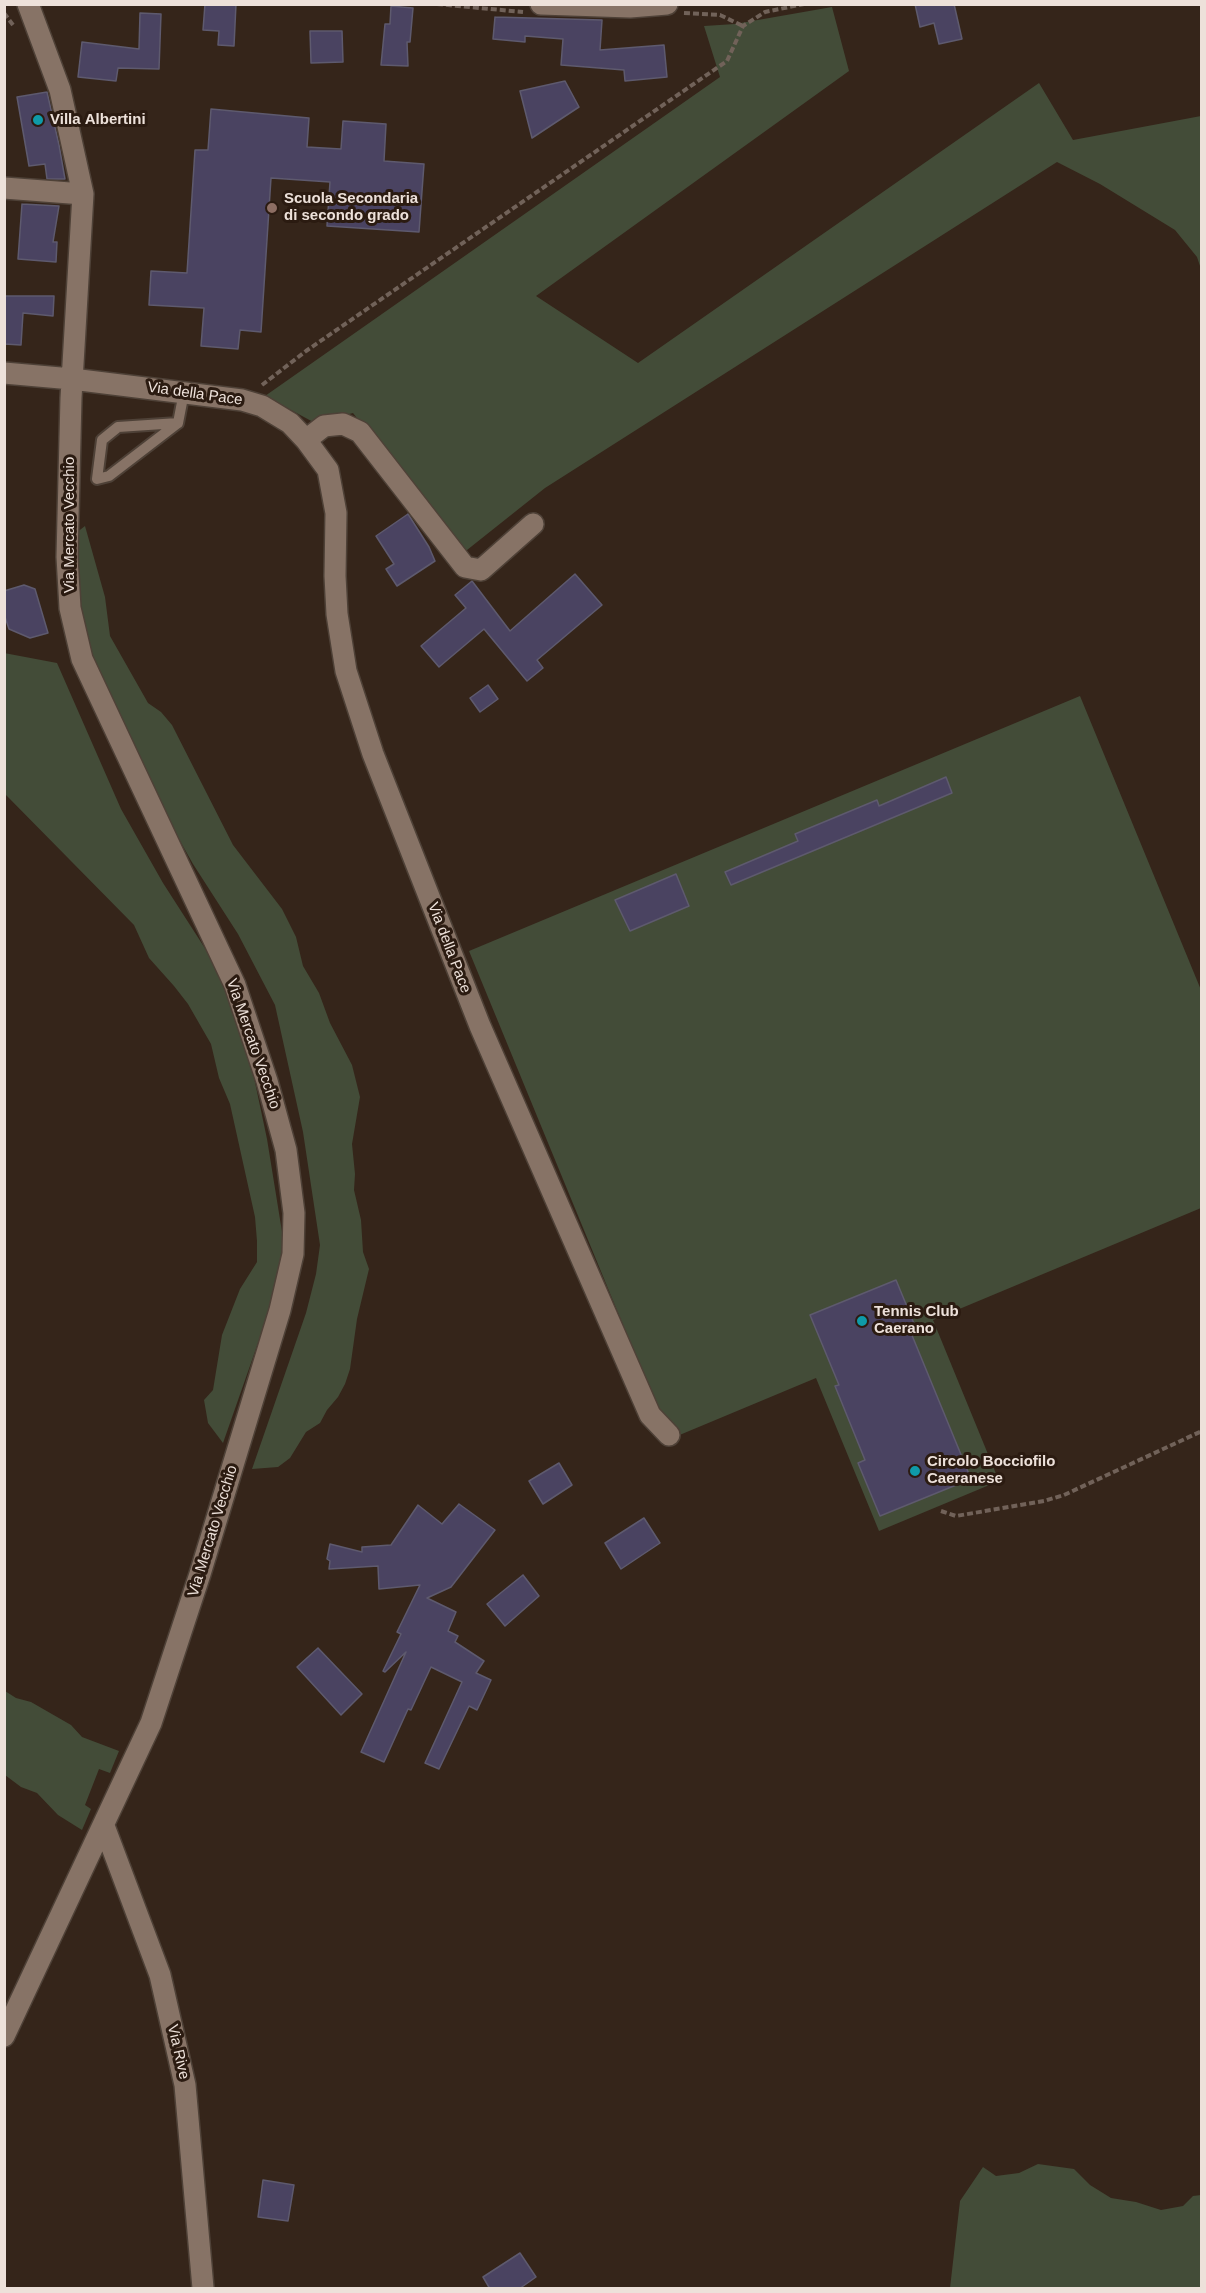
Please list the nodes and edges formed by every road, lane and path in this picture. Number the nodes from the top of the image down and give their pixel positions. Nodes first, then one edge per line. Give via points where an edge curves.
1 (28, 4) edge
2 (541, 4) edge
3 (667, 4) edge
4 (804, 4) edge
5 (4, 188) edge
6 (83, 194) junction
7 (4, 373) edge
8 (72, 379) junction
9 (184, 392) junction
10 (242, 400) junction
11 (178, 423) junction
12 (306, 440) junction
13 (534, 524) dead end
14 (1202, 1431) edge
15 (669, 1435) dead end
16 (941, 1511) dead end
17 (104, 1826) junction
18 (4, 2036) edge
19 (203, 2289) edge

1 - 6 street, Via Mercato Vecchio via 60,90
2 - 3 street
4 - 10 path via 765,12 743,26 727,61 306,351
5 - 6 street
6 - 8 street, Via Mercato Vecchio
7 - 8 street, Via della Pace
8 - 9 street, Via della Pace
8 - 17 street, Via Mercato Vecchio via 67,557 70,608 82,659 235,985 286,1150 294,1213 293,1254 280,1310 203,1563 152,1723
9 - 10 street, Via della Pace
9 - 11 lane
10 - 12 street, Via della Pace via 262,406 290,423
11 - 11 lane via 118,427 102,440 97,479 109,476
12 - 13 street via 324,426 343,424 360,432 465,567 482,570
12 - 15 street, Via della Pace via 328,470 336,513 337,614 346,671 373,754 480,1026 650,1415
14 - 16 path via 1064,1495 956,1516
17 - 18 street, Via Mercato Vecchio
17 - 19 street, Via Rive via 160,1974 185,2085

